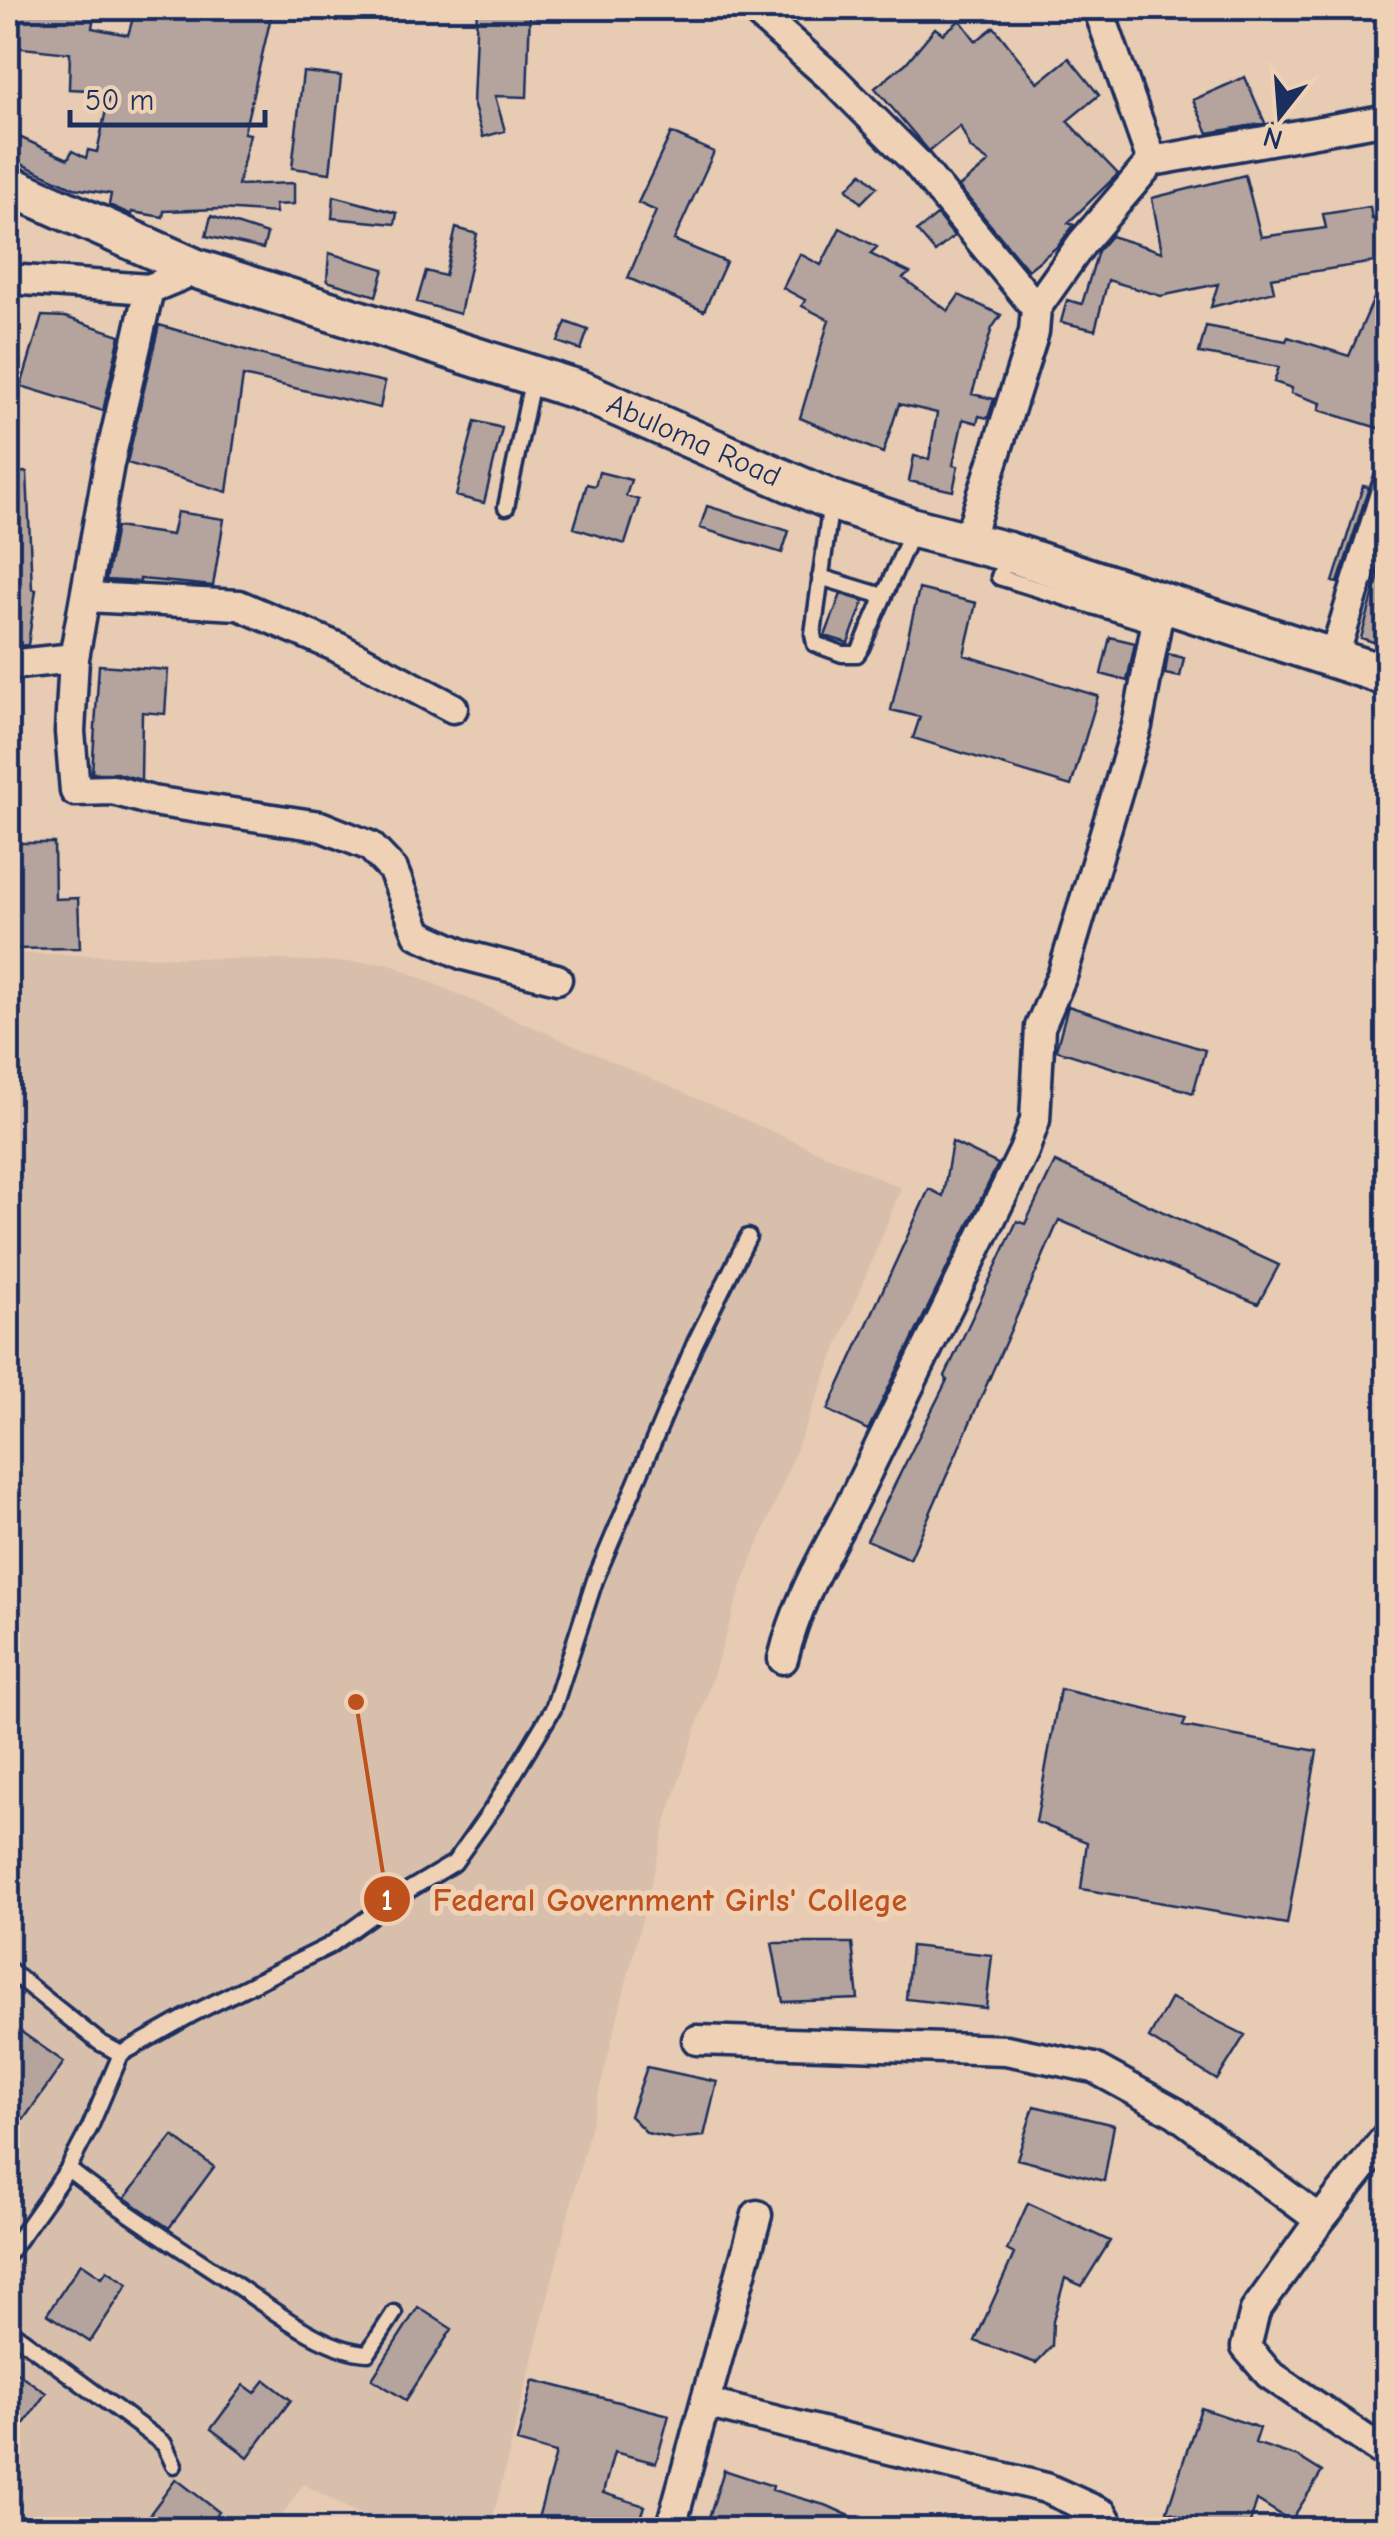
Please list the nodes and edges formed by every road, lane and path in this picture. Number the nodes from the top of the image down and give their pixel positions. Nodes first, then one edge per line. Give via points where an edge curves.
1 (752, 8) edge
2 (1098, 8) edge
3 (1388, 119) edge
4 (1152, 161) junction
5 (8, 185) edge
6 (197, 268) junction
7 (8, 279) edge
8 (150, 289) junction
9 (1036, 308) junction
10 (533, 376) junction
11 (1388, 484) edge
12 (831, 500) junction
13 (506, 507) dead end
14 (914, 528) junction
15 (968, 541) junction
16 (820, 577) junction
17 (884, 596) junction
18 (87, 597) junction
19 (1156, 614) junction
20 (74, 658) junction
21 (1333, 658) junction
22 (8, 664) edge
23 (1388, 676) edge
24 (453, 708) dead end
25 (557, 978) dead end
26 (748, 1237) dead end
27 (783, 1659) dead end
28 (8, 1969) edge
29 (697, 2040) dead end
30 (120, 2054) junction
31 (1388, 2135) edge
32 (68, 2169) junction
33 (757, 2215) dead end
34 (1320, 2220) junction
35 (8, 2254) edge
36 (394, 2313) dead end
37 (8, 2329) edge
38 (706, 2403) junction
39 (1388, 2455) edge
40 (174, 2465) dead end
41 (670, 2530) edge
42 (1112, 2530) edge

1 - 9 street via 916,162
2 - 4 street
3 - 4 street
4 - 9 street
5 - 6 street, Abuloma Road
6 - 8 street
6 - 10 street, Abuloma Road
7 - 8 street
8 - 18 street via 108,464
9 - 15 street
10 - 12 street, Abuloma Road
10 - 13 lane
11 - 21 street
12 - 14 street, Abuloma Road
12 - 16 lane
14 - 15 street, Abuloma Road
14 - 17 lane
15 - 19 street, Abuloma Road
16 - 17 lane
16 - 17 lane via 814,644 842,654 857,654
18 - 20 street
18 - 24 street via 238,605
19 - 21 street, Abuloma Road
19 - 27 street via 1137,726 1063,973 1040,1027 1035,1120 1024,1151 809,1581
20 - 22 street
20 - 25 street via 75,791 113,790 320,826 354,839 393,870 418,934 464,955
21 - 23 street, Abuloma Road
26 - 30 lane via 695,1342 595,1580 553,1710 454,1863 328,1946
28 - 30 lane
29 - 34 street via 1006,2050 1094,2068 1176,2112
30 - 32 lane
31 - 34 street
32 - 35 lane
32 - 36 lane via 302,2329 354,2353 368,2353
33 - 38 street
34 - 39 street via 1255,2312 1246,2347 1269,2374
37 - 40 lane via 164,2444
38 - 41 street
38 - 42 street via 1046,2488 1103,2514

